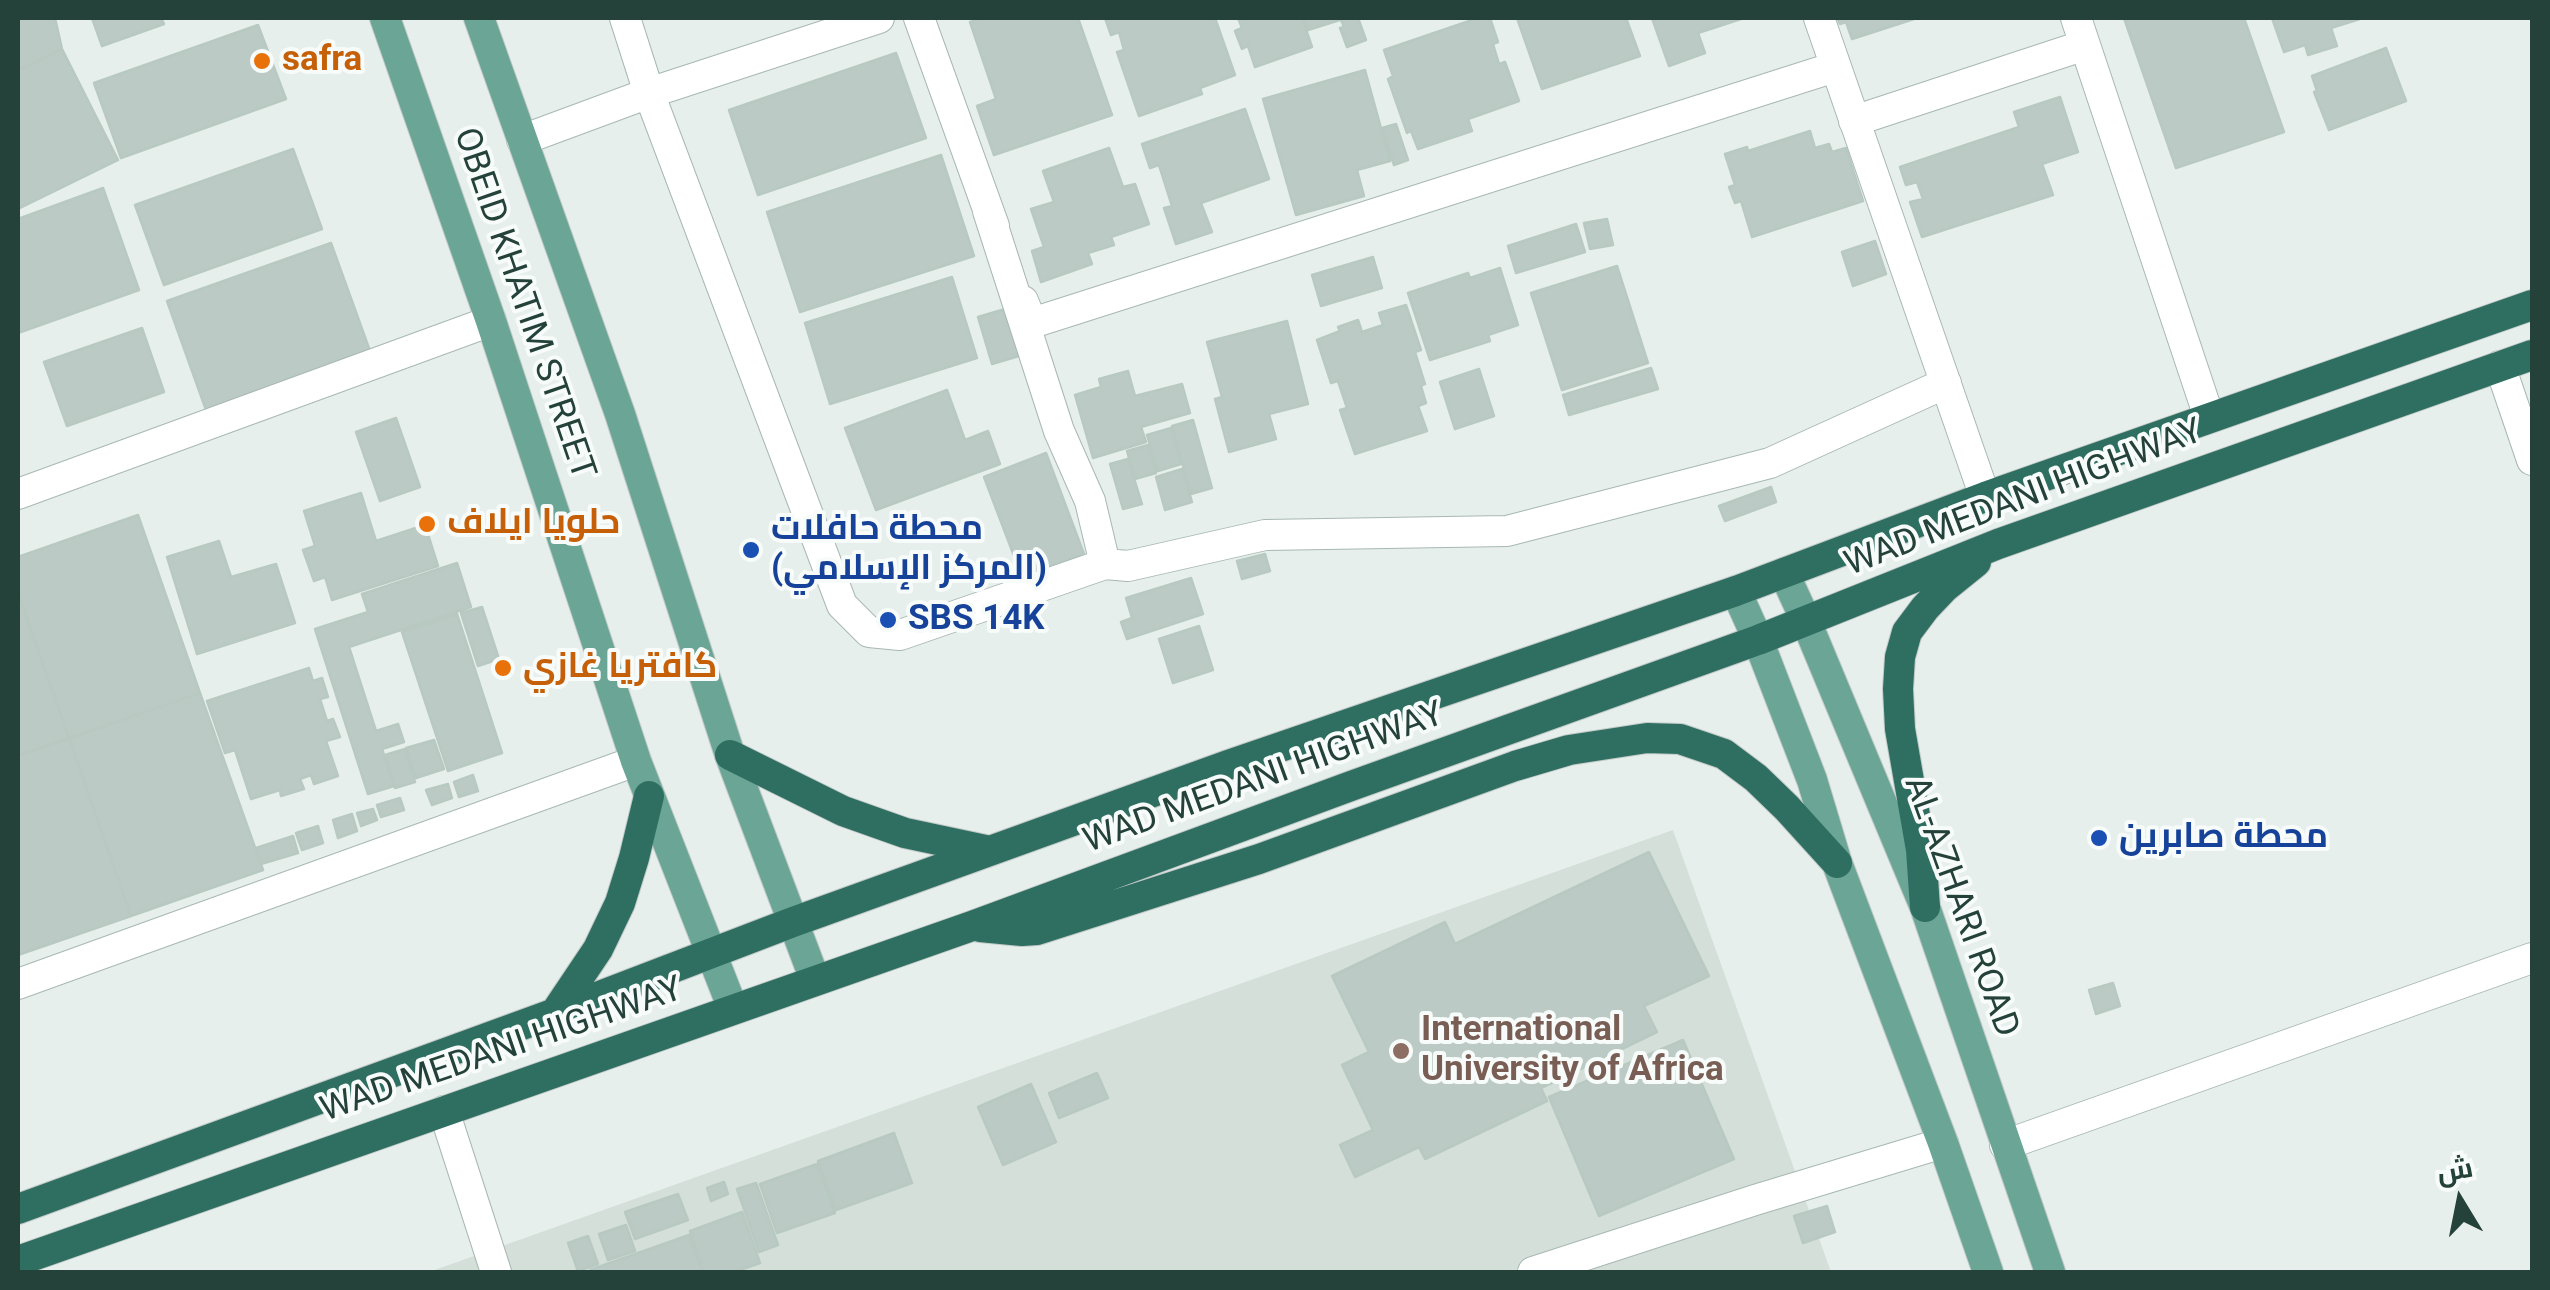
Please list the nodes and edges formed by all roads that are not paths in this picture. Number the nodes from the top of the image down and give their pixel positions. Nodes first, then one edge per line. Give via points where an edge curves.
1 (385, 18) edge
2 (479, 18) edge
3 (625, 18) edge
4 (879, 18) edge
5 (919, 18) edge
6 (1819, 18) edge
7 (2080, 31) edge
8 (1835, 67) junction
9 (649, 93) junction
10 (1854, 121) junction
11 (522, 140) junction
12 (988, 211) junction
13 (2532, 304) edge
14 (491, 321) junction
15 (2532, 355) edge
16 (2500, 366) junction
17 (1946, 383) junction
18 (2209, 418) junction
19 (2532, 460) edge
20 (18, 494) edge
21 (1985, 497) junction
22 (1998, 544) junction
23 (1105, 564) junction
24 (1784, 573) junction
25 (1736, 591) junction
26 (1806, 622) junction
27 (1758, 640) junction
28 (730, 755) junction
29 (636, 761) junction
30 (648, 796) junction
31 (992, 852) junction
32 (1837, 863) junction
33 (1926, 907) junction
34 (793, 922) junction
35 (972, 926) junction
36 (712, 954) junction
37 (2532, 958) edge
38 (814, 980) junction
39 (18, 984) edge
40 (733, 1008) junction
41 (555, 1012) junction
42 (444, 1111) junction
43 (1943, 1143) junction
44 (2006, 1145) junction
45 (18, 1209) edge
46 (18, 1261) edge
47 (496, 1272) edge
48 (1533, 1272) edge
49 (1988, 1272) edge
50 (2050, 1272) edge

1 - 14 main road, OBEID KHATIM STREET
2 - 11 main road, OBEID KHATIM STREET
3 - 9 street
4 - 9 street
5 - 12 street
6 - 8 street
7 - 10 street
7 - 18 street
8 - 10 street
8 - 12 street via 1032,324
9 - 11 street
9 - 23 street via 842,605 869,632 900,635
10 - 17 street
11 - 28 main road, OBEID KHATIM STREET via 620,414
12 - 23 street via 1059,431 1090,501
13 - 18 highway, WAD MEDANI HIGHWAY
14 - 20 street
14 - 29 main road, OBEID KHATIM STREET
15 - 16 highway, WAD MEDANI HIGHWAY
16 - 19 street
16 - 22 highway, WAD MEDANI HIGHWAY
17 - 21 street
17 - 23 street via 1770,463 1507,531 1265,535 1128,566
18 - 21 highway, WAD MEDANI HIGHWAY
21 - 24 highway, WAD MEDANI HIGHWAY
22 - 26 highway, WAD MEDANI HIGHWAY
22 - 33 highway via 1925,608 1900,657 1900,729
24 - 25 highway, WAD MEDANI HIGHWAY
24 - 26 main road, AL-AZHARI ROAD
25 - 27 main road
25 - 31 highway, WAD MEDANI HIGHWAY
26 - 27 highway, WAD MEDANI HIGHWAY
26 - 33 main road, AL-AZHARI ROAD
27 - 32 main road
27 - 35 highway, WAD MEDANI HIGHWAY
28 - 31 highway via 843,811
28 - 34 main road, OBEID KHATIM STREET
29 - 30 main road, OBEID KHATIM STREET
29 - 39 street
30 - 36 main road, OBEID KHATIM STREET
30 - 41 highway via 620,903
31 - 34 highway, WAD MEDANI HIGHWAY
32 - 35 highway via 1777,798 1724,754 1680,739 1646,738 1515,766 1260,859 1037,930
32 - 43 main road
33 - 44 main road, AL-AZHARI ROAD
34 - 36 highway, WAD MEDANI HIGHWAY
34 - 38 main road, OBEID KHATIM STREET
35 - 38 highway, WAD MEDANI HIGHWAY
36 - 40 main road, OBEID KHATIM STREET
36 - 41 highway, WAD MEDANI HIGHWAY
37 - 44 street
38 - 40 highway, WAD MEDANI HIGHWAY
40 - 42 highway, WAD MEDANI HIGHWAY
41 - 45 highway, WAD MEDANI HIGHWAY
42 - 46 highway, WAD MEDANI HIGHWAY
42 - 47 street
43 - 48 street
43 - 49 main road
44 - 50 main road, AL-AZHARI ROAD

